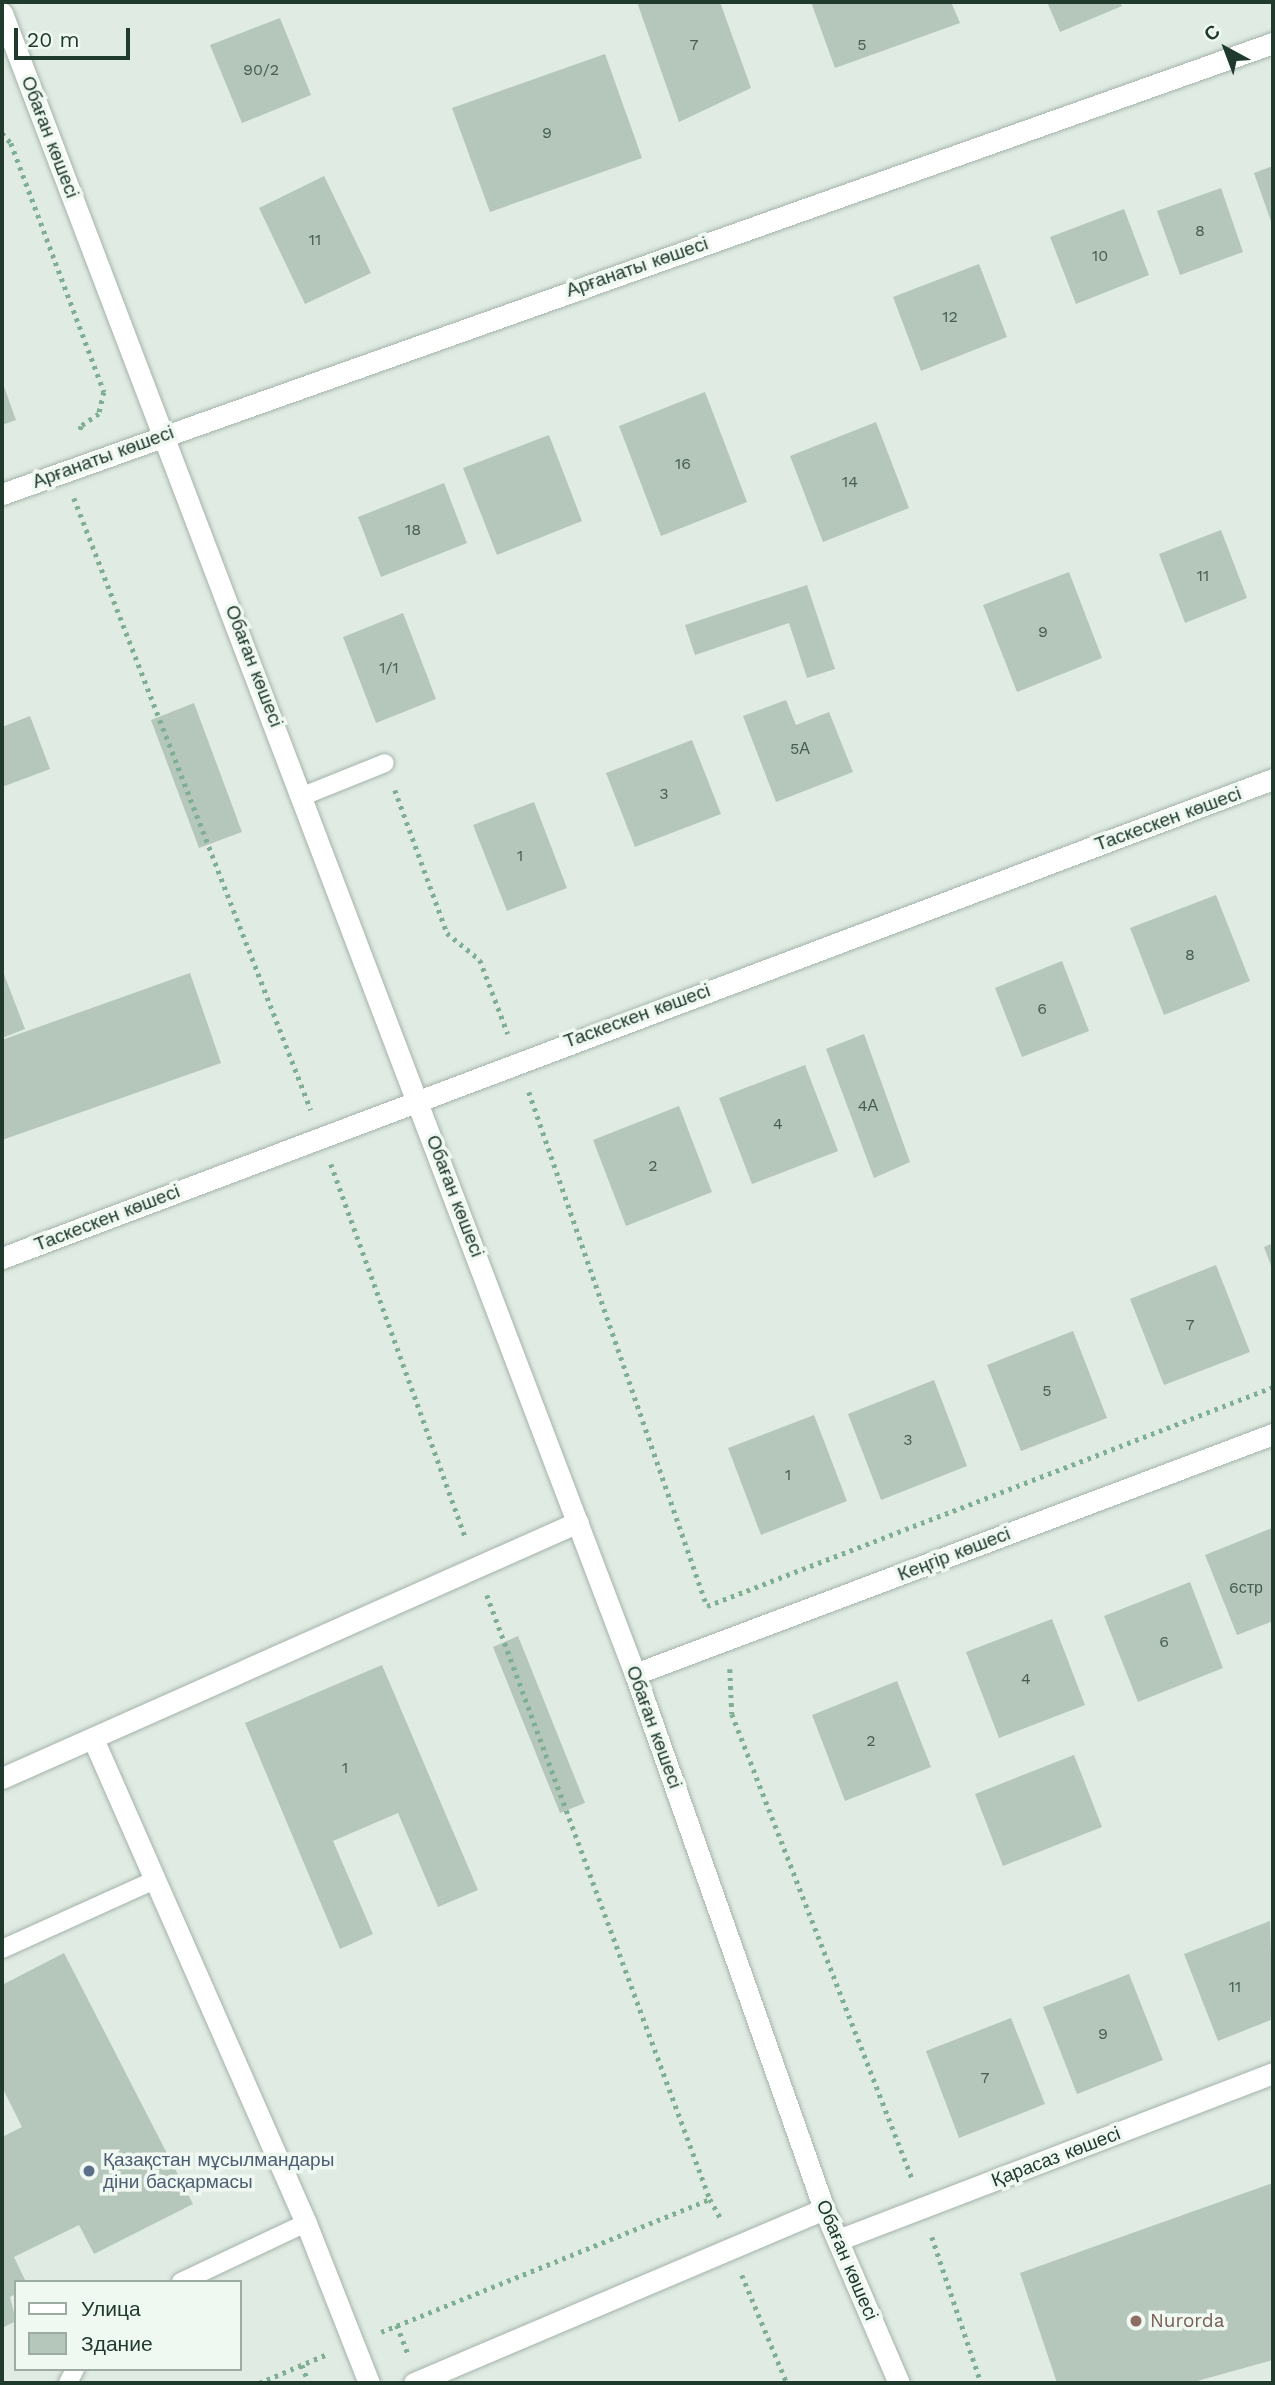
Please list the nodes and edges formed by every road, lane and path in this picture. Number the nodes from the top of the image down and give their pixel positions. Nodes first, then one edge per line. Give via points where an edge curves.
1 (2, 13) edge
2 (1273, 43) edge
3 (165, 433) junction
4 (2, 494) edge
5 (385, 763) joint
6 (1273, 779) edge
7 (303, 796) junction
8 (518, 1060) junction
9 (418, 1098) junction
10 (2, 1258) edge
11 (1273, 1387) edge
12 (1273, 1434) edge
13 (578, 1522) junction
14 (707, 1606) junction
15 (720, 1642) junction
16 (635, 1674) junction
17 (94, 1741) junction
18 (2, 1778) edge
19 (155, 1880) junction
20 (2, 1949) edge
21 (1273, 2073) edge
22 (923, 2208) junction
23 (824, 2209) junction
24 (306, 2224) junction
25 (838, 2240) junction
26 (185, 2280) edge
27 (302, 2365) dead end
28 (309, 2383) edge
29 (369, 2383) edge
30 (414, 2383) edge
31 (899, 2383) edge
32 (981, 2383) edge

1 - 3 street, Обаған көшесі
2 - 3 street, Арғанаты көшесі
3 - 4 street, Арғанаты көшесі
3 - 7 street, Обаған көшесі
5 - 7 lane
5 - 8 path via 447,933 480,960
6 - 8 street, Таскескен көшесі
7 - 9 street, Обаған көшесі
8 - 9 street, Таскескен көшесі
8 - 14 path
9 - 10 street, Таскескен көшесі
9 - 13 street, Обаған көшесі
11 - 14 path
12 - 15 street, Кеңгір көшесі
13 - 16 street, Обаған көшесі
13 - 17 street
14 - 15 path
15 - 16 street, Кеңгір көшесі
15 - 22 path via 733,1677 732,1714
16 - 23 street, Обаған көшесі
17 - 18 street
17 - 19 street
19 - 20 lane
19 - 24 street
21 - 22 street, Қарасаз көшесі
22 - 25 street, Қарасаз көшесі
22 - 32 path
23 - 25 street, Обаған көшесі
23 - 30 street
24 - 26 lane
24 - 29 street
25 - 31 street, Обаған көшесі
27 - 28 path

